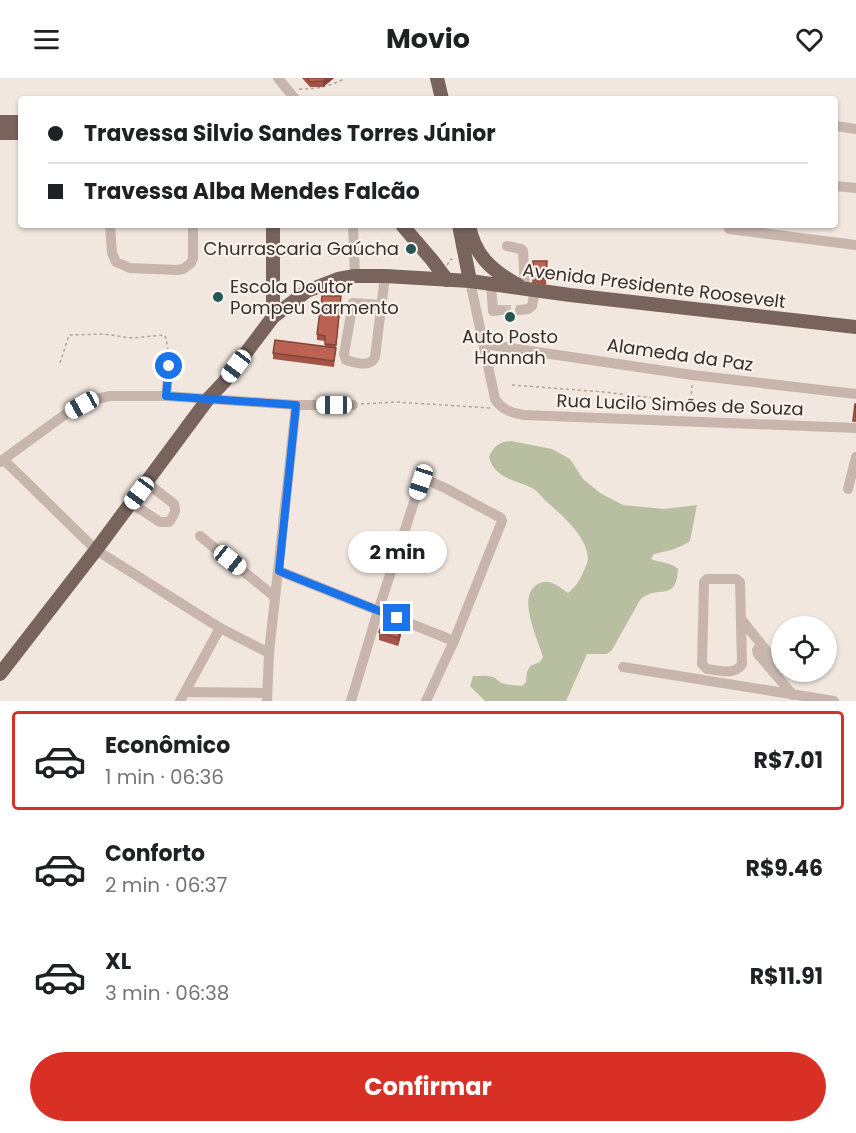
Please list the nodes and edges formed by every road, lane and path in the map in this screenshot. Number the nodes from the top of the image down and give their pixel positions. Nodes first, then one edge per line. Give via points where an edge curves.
1 (278, 78) edge
2 (429, 78) edge
3 (437, 78) edge
4 (344, 79) edge
5 (287, 90) junction
6 (292, 96) edge
7 (433, 96) edge
8 (441, 96) edge
9 (0, 122) edge
10 (18, 122) edge
11 (838, 126) edge
12 (856, 129) edge
13 (0, 133) edge
14 (18, 133) edge
15 (838, 186) edge
16 (856, 188) edge
17 (110, 228) edge
18 (193, 228) edge
19 (273, 228) edge
20 (352, 228) edge
21 (404, 228) edge
22 (470, 228) edge
23 (729, 229) dead end
24 (460, 232) edge
25 (856, 245) edge
26 (507, 246) dead end
27 (355, 276) junction
28 (385, 276) junction
29 (447, 280) junction
30 (470, 281) junction
31 (491, 284) junction
32 (530, 290) junction
33 (381, 305) junction
34 (520, 310) dead end
35 (477, 312) junction
36 (273, 317) junction
37 (856, 327) edge
38 (484, 344) junction
39 (60, 363) dead end
40 (169, 366) joint
41 (692, 375) junction
42 (512, 385) dead end
43 (856, 394) edge
44 (166, 396) junction
45 (208, 399) junction
46 (296, 405) junction
47 (353, 405) joint
48 (503, 408) junction
49 (856, 428) edge
50 (856, 457) edge
51 (2, 461) edge
52 (147, 483) junction
53 (848, 489) dead end
54 (131, 503) junction
55 (200, 536) dead end
56 (96, 550) junction
57 (279, 571) junction
58 (275, 597) junction
59 (378, 611) junction
60 (741, 619) junction
61 (220, 628) junction
62 (454, 641) junction
63 (761, 645) junction
64 (269, 653) junction
65 (771, 657) edge
66 (623, 667) dead end
67 (0, 674) edge
68 (789, 682) edge
69 (183, 696) edge
70 (798, 696) junction
71 (267, 697) edge
72 (351, 701) edge
73 (426, 701) edge
74 (834, 701) edge

1 - 5 street
2 - 7 main road
3 - 8 main road
4 - 5 path via 314,89
5 - 6 street
9 - 10 main road
11 - 12 street
13 - 14 main road
15 - 16 street
17 - 18 street via 112,253 120,265 177,270 193,258
19 - 36 main road
20 - 27 street
21 - 29 main road
22 - 32 main road via 481,257 491,268
23 - 25 street
24 - 29 main road via 458,262
24 - 30 main road
26 - 32 street via 524,251
27 - 28 main road, Avenida Presidente Roosevelt
27 - 36 main road, Avenida Presidente Roosevelt via 308,291
28 - 29 main road, Avenida Presidente Roosevelt
28 - 33 street
29 - 30 main road, Avenida Presidente Roosevelt
30 - 31 main road, Avenida Presidente Roosevelt
30 - 35 street
31 - 32 main road, Avenida Presidente Roosevelt
31 - 35 street via 497,310
32 - 34 street via 532,306
32 - 37 main road, Avenida Presidente Roosevelt
33 - 33 street via 353,303 346,360 373,361
35 - 38 street
36 - 45 main road, Avenida Presidente Roosevelt
38 - 41 street, Alameda da Paz
38 - 48 street via 495,399
39 - 40 path via 69,335 104,334 132,338 164,336
40 - 44 street
41 - 42 path via 692,397 688,402
41 - 43 street, Alameda da Paz
44 - 45 street
44 - 51 street via 96,399 67,413
45 - 46 street
45 - 52 main road, Avenida Presidente Roosevelt
46 - 47 street
46 - 57 street
47 - 48 path via 396,402
48 - 49 street, Rua Lucilo Simões de Souza via 525,415
50 - 53 street
51 - 56 street
52 - 54 main road, Avenida Presidente Roosevelt
52 - 54 street via 174,504 175,513 169,522 160,522
54 - 56 main road, Avenida Presidente Roosevelt
55 - 58 street
56 - 61 street
56 - 67 main road, Avenida Presidente Roosevelt
57 - 58 street
57 - 59 street
58 - 64 street
59 - 62 street
59 - 62 street via 425,479 502,521
59 - 72 street
60 - 60 street via 740,582 705,580 704,667 733,672 739,669
60 - 63 street
61 - 64 street
61 - 69 street
62 - 73 street
63 - 65 street
63 - 70 street via 758,654
64 - 71 street
66 - 70 street
68 - 70 street
69 - 71 street
70 - 74 street

